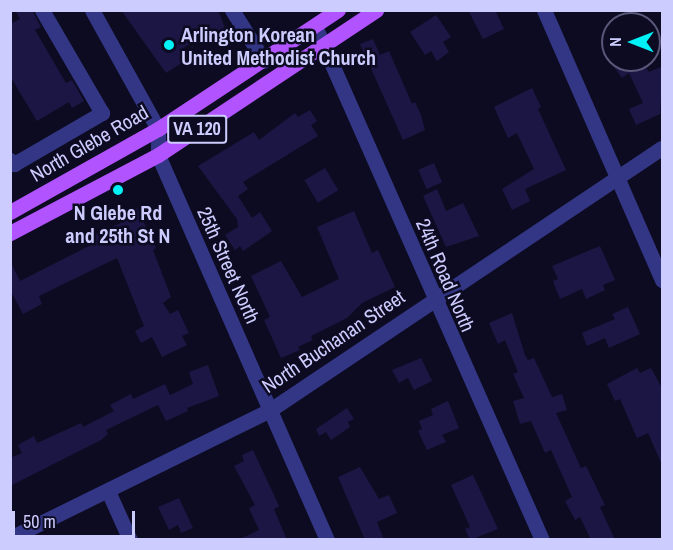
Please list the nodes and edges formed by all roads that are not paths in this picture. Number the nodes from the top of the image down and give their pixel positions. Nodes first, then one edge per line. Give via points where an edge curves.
1 (42, 10) edge
2 (92, 10) edge
3 (232, 10) edge
4 (338, 10) edge
5 (376, 10) edge
6 (544, 10) edge
7 (315, 26) junction
8 (324, 45) junction
9 (264, 61) junction
10 (158, 129) junction
11 (663, 148) edge
12 (158, 155) junction
13 (10, 160) edge
14 (617, 178) junction
15 (10, 212) edge
16 (10, 233) edge
17 (663, 280) edge
18 (432, 298) junction
19 (270, 410) junction
20 (108, 490) junction
21 (10, 538) edge
22 (130, 540) edge
23 (327, 540) edge
24 (542, 540) edge

1 - 13 street via 102,113 14,164
2 - 10 street, 25th Street North
3 - 9 street
4 - 7 main road, North Glebe Road / VA 120
5 - 8 main road, North Glebe Road / VA 120
6 - 14 street
7 - 8 street, 24th Road North
7 - 9 main road, North Glebe Road / VA 120
8 - 12 main road, North Glebe Road / VA 120
8 - 18 street, 24th Road North
9 - 10 main road, North Glebe Road / VA 120
10 - 12 street, 25th Street North
10 - 15 main road, North Glebe Road / VA 120
11 - 14 street, North Buchanan Street
12 - 16 main road, North Glebe Road / VA 120
12 - 19 street, 25th Street North
14 - 17 street
14 - 18 street, North Buchanan Street
18 - 19 street, North Buchanan Street
18 - 24 street, 24th Road North
19 - 20 street, North Buchanan Street
19 - 23 street, 25th Street North
20 - 21 street, North Buchanan Street
20 - 22 street

